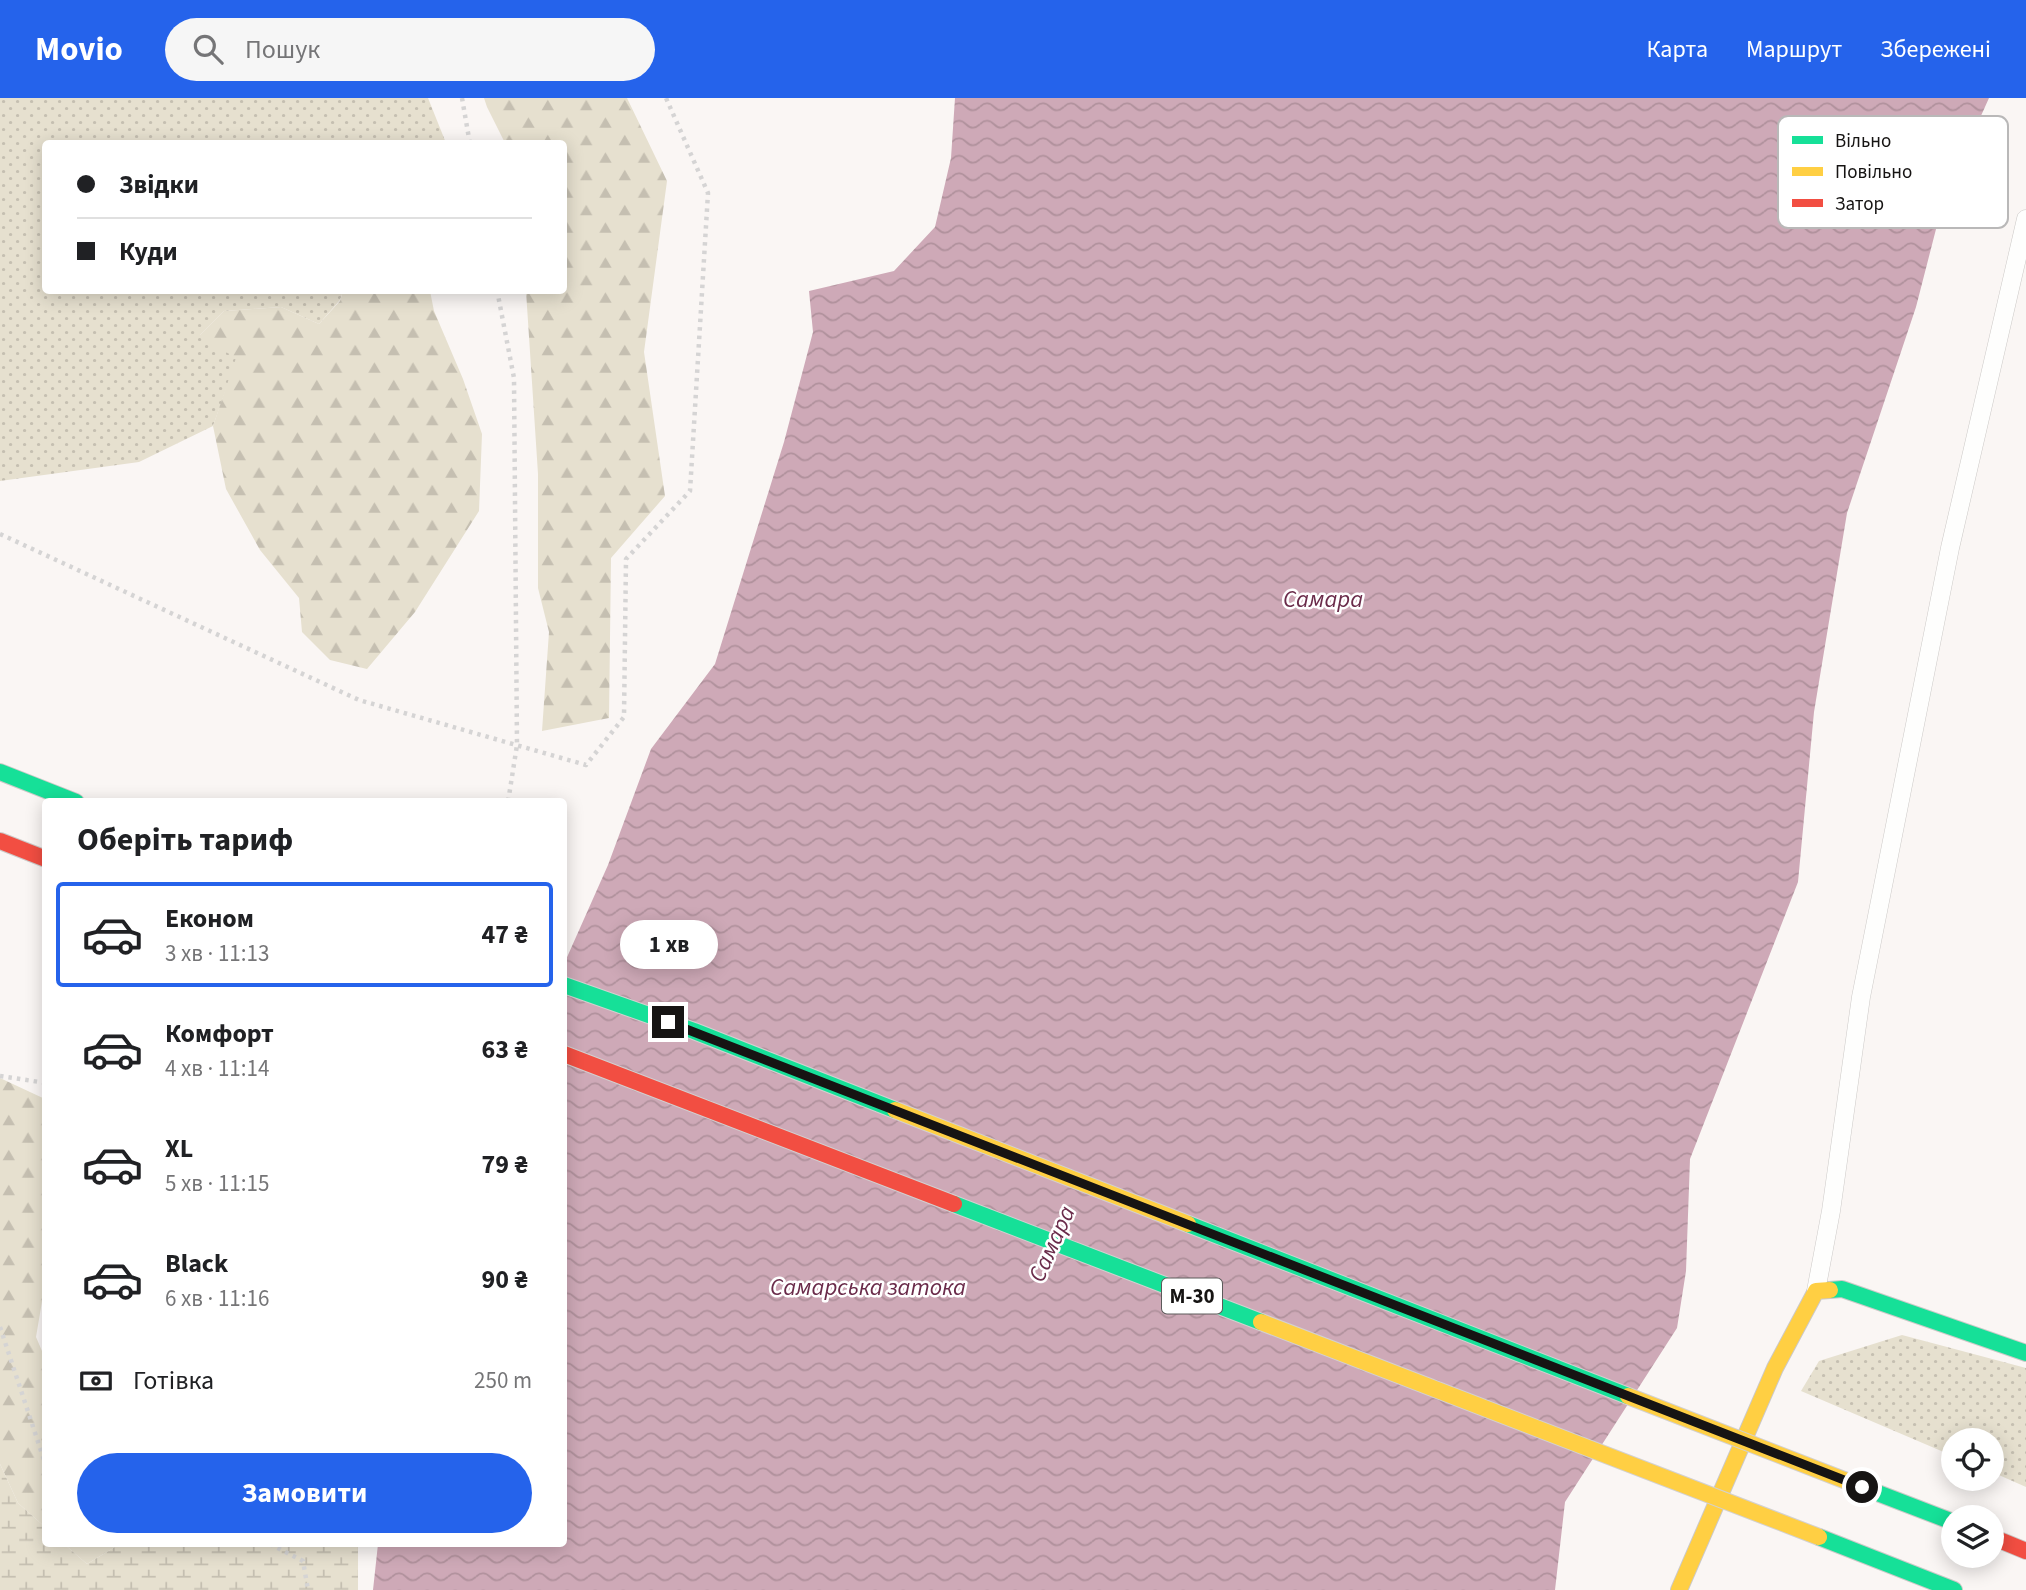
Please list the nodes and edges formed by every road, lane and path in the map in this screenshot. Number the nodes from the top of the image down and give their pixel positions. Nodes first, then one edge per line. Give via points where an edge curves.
1 (462, 98) edge
2 (666, 98) edge
3 (469, 140) edge
4 (2026, 219) edge
5 (498, 294) edge
6 (0, 534) edge
7 (517, 745) junction
8 (0, 772) edge
9 (66, 798) edge
10 (509, 798) edge
11 (0, 841) edge
12 (42, 857) edge
13 (567, 986) edge
14 (567, 1055) edge
15 (0, 1076) edge
16 (42, 1082) edge
17 (1816, 1291) junction
18 (0, 1327) edge
19 (2026, 1353) edge
20 (42, 1454) edge
21 (1941, 1517) edge
22 (2004, 1542) edge
23 (276, 1547) edge
24 (2026, 1550) edge
25 (308, 1590) edge
26 (1679, 1590) edge
27 (1954, 1590) edge

1 - 3 path
2 - 7 path via 708,193 690,491 626,559 624,717 586,765
4 - 17 lane via 1950,548 1863,984
5 - 7 path via 514,377
6 - 7 path via 359,700
7 - 10 path
8 - 9 main road
11 - 12 main road
13 - 21 main road, bridge via 694,1031
14 - 27 main road, М-30, bridge
15 - 16 path
17 - 19 main road via 1842,1289
17 - 26 main road via 1775,1368
18 - 20 path
22 - 24 main road
23 - 25 path via 303,1561

